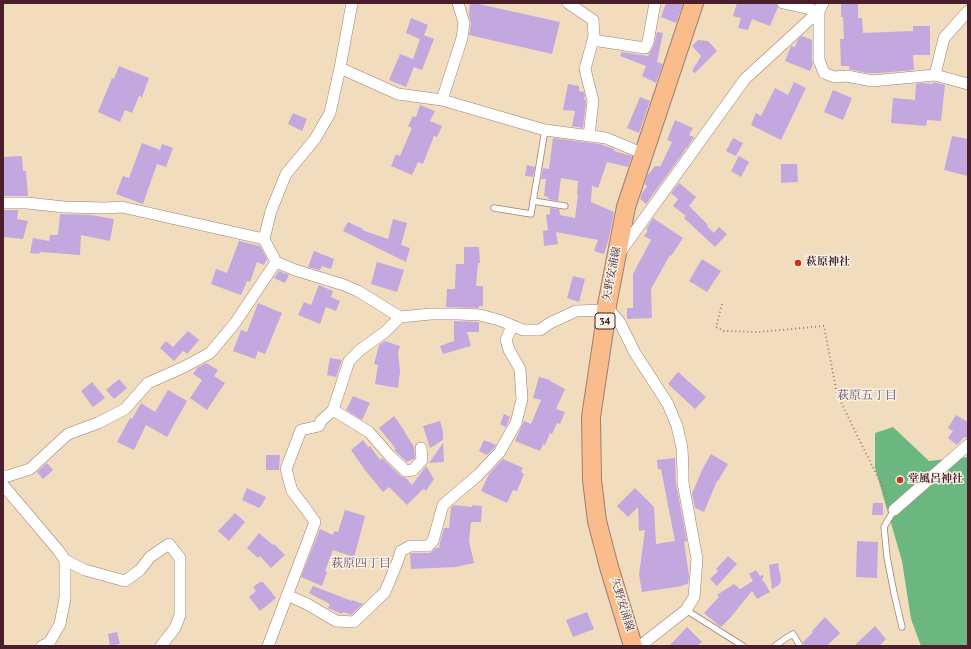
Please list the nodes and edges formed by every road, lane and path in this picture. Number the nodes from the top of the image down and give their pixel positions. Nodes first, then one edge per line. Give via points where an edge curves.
1 (352, 3) edge
2 (458, 3) edge
3 (568, 3) edge
4 (655, 3) edge
5 (694, 3) edge
6 (784, 3) edge
7 (821, 7) edge
8 (968, 11) edge
9 (593, 40) junction
10 (340, 68) junction
11 (935, 75) junction
12 (968, 84) edge
13 (442, 100) junction
14 (545, 130) junction
15 (589, 136) junction
16 (644, 154) junction
17 (534, 200) junction
18 (3, 203) edge
19 (565, 206) dead end
20 (494, 208) dead end
21 (264, 239) junction
22 (616, 257) junction
23 (276, 262) junction
24 (722, 304) dead end
25 (606, 310) junction
26 (400, 317) junction
27 (512, 326) junction
28 (333, 410) junction
29 (968, 445) edge
30 (421, 448) dead end
31 (3, 476) edge
32 (3, 485) edge
33 (894, 510) junction
34 (65, 560) junction
35 (287, 595) junction
36 (686, 610) junction
37 (902, 627) dead end
38 (42, 646) edge
39 (161, 646) edge
40 (268, 646) edge
41 (633, 646) edge
42 (640, 646) edge
43 (743, 646) edge
44 (775, 646) edge
45 (800, 646) edge

1 - 10 street
2 - 13 street via 464,23 462,38
3 - 9 street via 593,20
4 - 9 street via 645,48
5 - 16 main road, 矢野安浦線 / 34
6 - 7 street
7 - 11 street via 819,60 824,73 834,77 847,76 872,81
7 - 22 street via 745,79
8 - 11 street via 944,38
9 - 15 street via 585,69 593,101
10 - 13 street via 398,94
10 - 21 street via 330,113 315,139 286,174 271,212
11 - 12 street
13 - 14 street
14 - 15 street
14 - 17 lane
15 - 16 street via 606,138
16 - 22 main road, 矢野安浦線 / 34 via 626,207
17 - 19 lane
17 - 20 lane via 531,214
18 - 21 street via 64,207 122,206
21 - 23 street
22 - 25 main road, 矢野安浦線 / 34
23 - 26 street via 358,291
23 - 31 street via 235,323 210,353 148,383 125,409 68,434 30,469
24 - 33 path via 716,327 724,331 759,332 824,326 837,394
25 - 27 street via 576,311 540,330 523,330
25 - 36 street via 619,321 635,353 668,404 677,426 682,448 683,482 697,559 694,597
25 - 41 main road, 矢野安浦線 / 34 via 591,417 592,480 597,521
26 - 27 street via 431,314 480,315
26 - 28 street via 349,361
27 - 35 street via 506,340 508,350 520,369 522,399 516,423 499,453 443,505 433,540 428,546 410,546 401,551 385,592 354,622 336,621
28 - 30 street via 369,432 406,471 413,470 422,460
28 - 35 street via 319,426 301,430 286,469 292,491 315,522
29 - 33 street
32 - 34 street
33 - 37 lane via 884,527 887,557
34 - 38 street via 65,598 60,624 49,643
34 - 39 street via 85,570 125,581 140,570 150,557 170,544 180,558 180,615 175,628
35 - 40 street
36 - 42 street
36 - 43 lane
44 - 45 lane via 793,634

